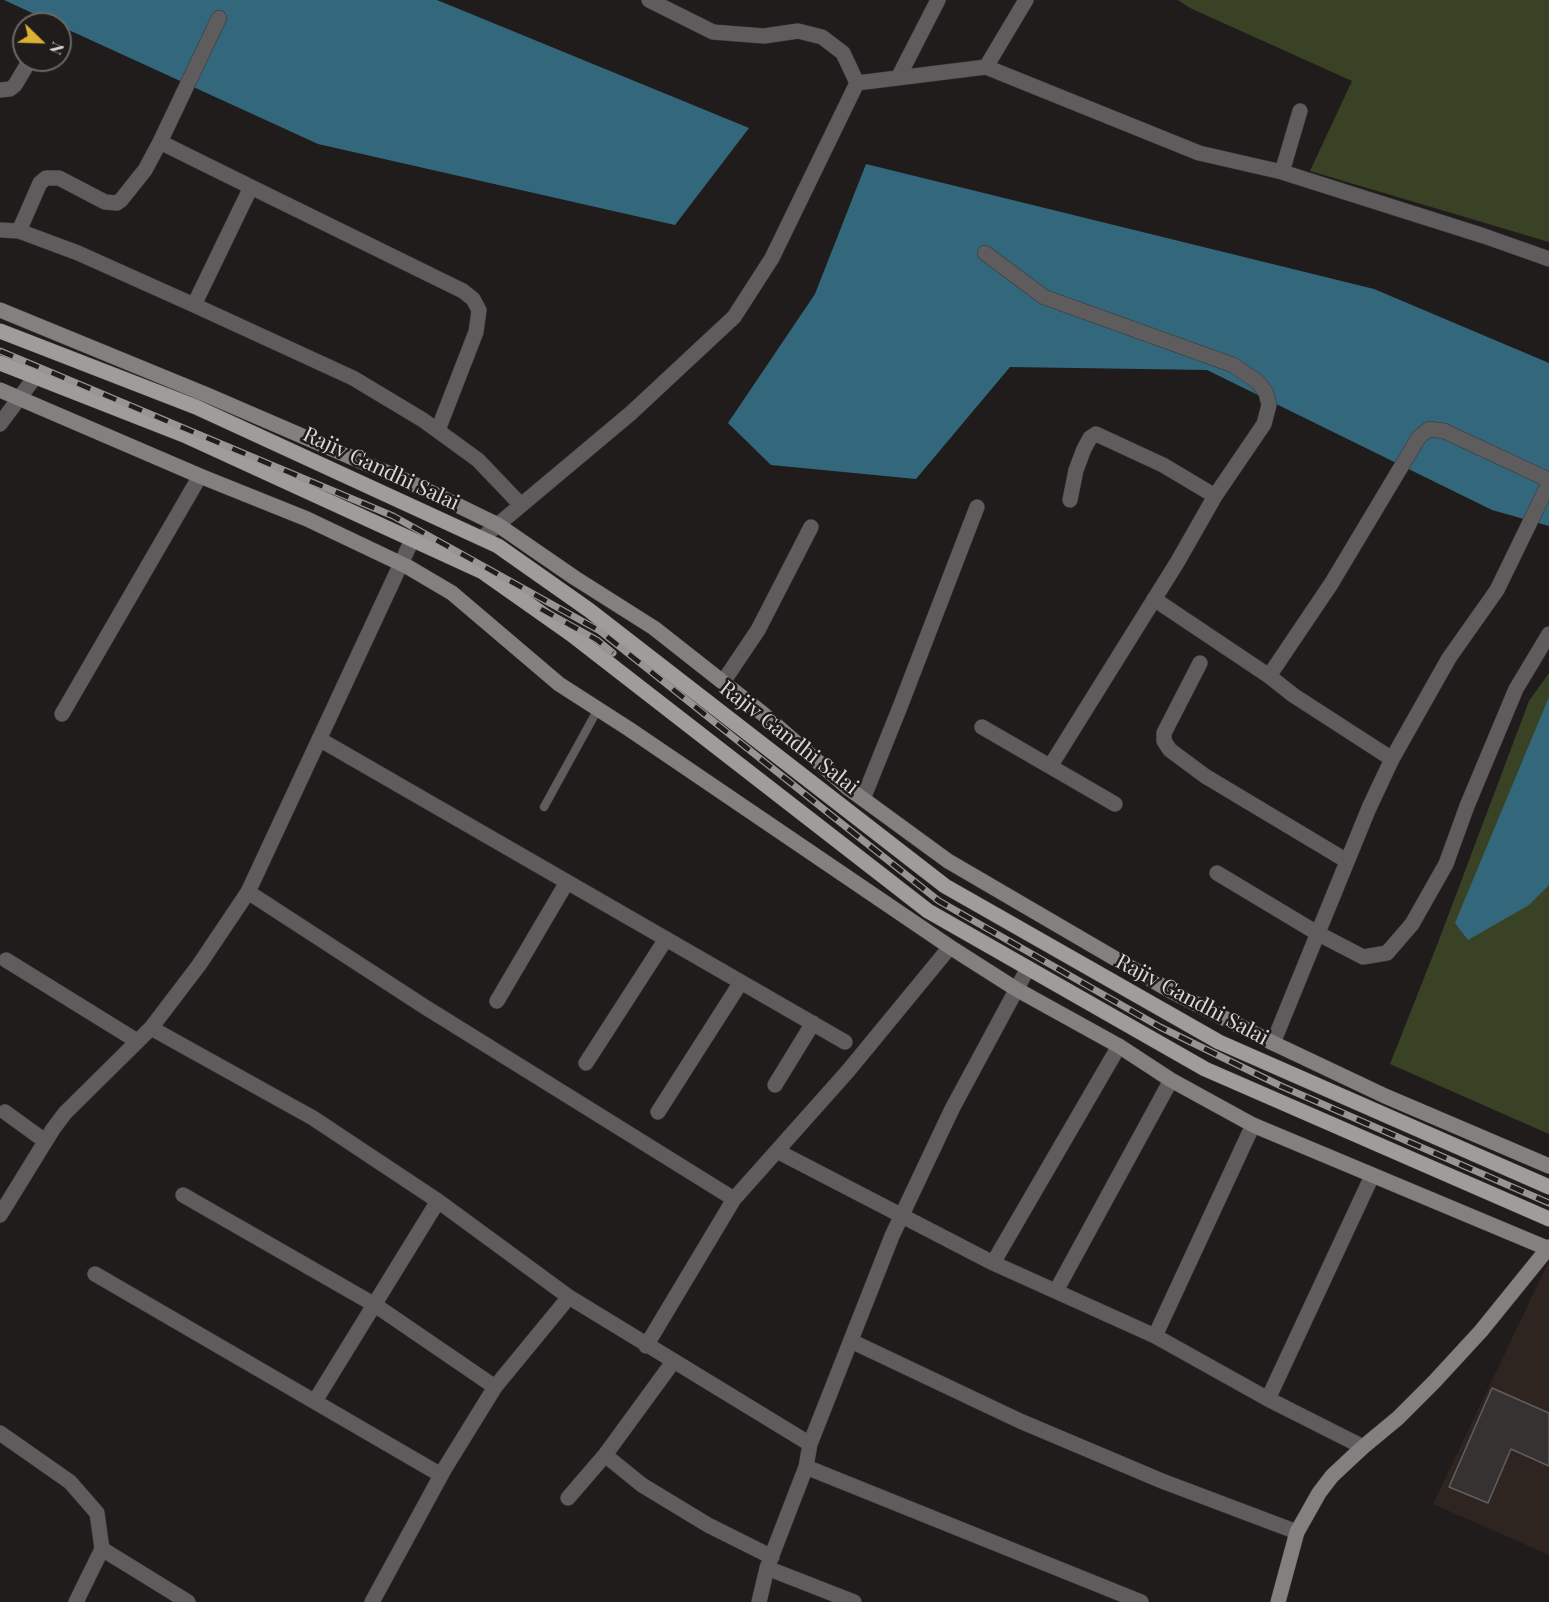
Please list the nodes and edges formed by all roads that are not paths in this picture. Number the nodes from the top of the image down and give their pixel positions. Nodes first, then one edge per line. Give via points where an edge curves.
1 (649, 0) edge
2 (938, 0) edge
3 (1026, 0) edge
4 (219, 18) dead end
5 (986, 67) junction
6 (23, 72) edge
7 (898, 78) junction
8 (857, 83) junction
9 (0, 90) edge
10 (1300, 111) dead end
11 (160, 142) junction
12 (1282, 172) junction
13 (251, 187) junction
14 (0, 230) edge
15 (19, 231) junction
16 (985, 253) dead end
17 (1549, 259) edge
18 (194, 305) junction
19 (0, 310) edge
20 (0, 331) edge
21 (0, 363) edge
22 (35, 377) junction
23 (0, 390) edge
24 (19, 398) junction
25 (0, 424) edge
26 (438, 430) junction
27 (200, 476) junction
28 (1549, 481) edge
29 (1215, 496) junction
30 (1070, 500) dead end
31 (521, 506) junction
32 (977, 507) dead end
33 (498, 525) junction
34 (811, 526) dead end
35 (482, 538) junction
36 (412, 540) junction
37 (400, 563) junction
38 (1154, 599) junction
39 (1549, 634) edge
40 (1200, 663) dead end
41 (1269, 676) junction
42 (723, 682) junction
43 (598, 709) junction
44 (62, 714) dead end
45 (982, 726) dead end
46 (319, 739) junction
47 (1392, 759) junction
48 (1051, 765) junction
49 (863, 799) junction
50 (1115, 804) dead end
51 (544, 807) dead end
52 (1347, 861) junction
53 (1217, 873) dead end
54 (567, 882) junction
55 (248, 892) junction
56 (1317, 933) junction
57 (666, 939) junction
58 (950, 947) junction
59 (6, 960) dead end
60 (1028, 968) junction
61 (741, 982) junction
62 (1016, 988) junction
63 (497, 1001) dead end
64 (813, 1023) junction
65 (151, 1028) junction
66 (137, 1041) junction
67 (845, 1042) dead end
68 (1273, 1043) junction
69 (1119, 1046) junction
70 (586, 1064) dead end
71 (1171, 1080) junction
72 (775, 1085) dead end
73 (5, 1112) dead end
74 (658, 1112) dead end
75 (1253, 1125) junction
76 (45, 1141) junction
77 (777, 1151) junction
78 (1549, 1166) edge
79 (1372, 1176) junction
80 (1549, 1187) edge
81 (183, 1195) dead end
82 (734, 1199) junction
83 (438, 1201) junction
84 (0, 1215) edge
85 (902, 1216) junction
86 (1549, 1219) edge
87 (1549, 1248) edge
88 (993, 1263) junction
89 (95, 1274) dead end
90 (1056, 1291) junction
91 (569, 1297) junction
92 (375, 1305) junction
93 (1155, 1336) junction
94 (851, 1341) junction
95 (646, 1346) junction
96 (673, 1362) junction
97 (495, 1387) junction
98 (1268, 1399) junction
99 (315, 1401) junction
100 (0, 1433) edge
101 (810, 1444) junction
102 (1363, 1447) junction
103 (605, 1455) junction
104 (806, 1467) junction
105 (441, 1475) junction
106 (568, 1498) dead end
107 (1297, 1532) junction
108 (102, 1549) junction
109 (769, 1563) junction
110 (184, 1601) edge
111 (76, 1602) edge
112 (372, 1602) edge
113 (759, 1602) edge
114 (854, 1602) edge
115 (1141, 1602) edge
116 (1278, 1602) edge

1 - 8 street via 713,32 764,36 798,31 822,37 843,53
2 - 7 street
3 - 5 street
4 - 11 street
5 - 7 street
5 - 12 street via 1198,153
6 - 9 street via 10,89
7 - 8 street
8 - 31 street via 772,258 734,317 631,413
10 - 12 street
11 - 13 street
11 - 15 street via 145,170 117,203 94,198 59,178 46,178 40,183
12 - 17 street
13 - 18 street
13 - 26 street via 473,299 479,310 476,332
14 - 15 street
15 - 18 street
16 - 29 street via 1044,297 1233,365 1258,382 1269,405 1264,423
18 - 26 street via 353,378
19 - 33 street via 218,399
20 - 35 main road, Rajiv Gandhi Salai via 196,407
21 - 22 main road
22 - 24 street
22 - 36 main road via 184,435
23 - 24 street
24 - 25 street
24 - 27 street
26 - 31 street via 478,460
27 - 37 street via 307,519
27 - 44 street
28 - 41 street via 1444,431 1429,429 1419,437
28 - 47 street via 1497,590 1449,658
29 - 30 street via 1163,465 1096,434 1084,449
29 - 38 street
31 - 33 street
32 - 49 street
33 - 35 street
33 - 42 street via 654,628
34 - 42 street via 758,630
35 - 80 main road, Rajiv Gandhi Salai via 589,610 945,886 1219,1042
36 - 37 street
36 - 60 main road via 483,572 571,634 928,911
37 - 43 street via 452,593 559,684
37 - 46 street
38 - 41 street
38 - 48 street
39 - 56 street via 1516,689 1446,864 1412,924 1387,953 1362,957
40 - 52 street via 1164,733 1170,750 1205,776
41 - 47 street
42 - 49 street
43 - 51 lane
43 - 58 street
45 - 48 street
46 - 54 street
46 - 55 street
47 - 52 street
48 - 50 street
49 - 68 street via 958,867 1169,990
52 - 56 street
53 - 56 street
54 - 57 street
54 - 63 street
55 - 65 street
55 - 82 street
56 - 68 street
57 - 61 street
57 - 70 street
58 - 62 street
58 - 77 street
59 - 66 street
60 - 62 street
60 - 86 main road via 1205,1069
61 - 64 street
61 - 74 street
62 - 69 street
62 - 85 street via 952,1109
64 - 67 street
64 - 72 street
65 - 66 street
65 - 83 street via 312,1118
66 - 76 street via 65,1113
68 - 78 street
69 - 71 street
69 - 88 street
71 - 75 street
71 - 90 street
73 - 76 street
75 - 79 street
75 - 93 street
76 - 84 street
77 - 82 street
77 - 85 street
79 - 87 street
79 - 98 street
81 - 92 street
82 - 95 street
83 - 91 street
83 - 92 street
85 - 88 street
85 - 94 street
87 - 102 street via 1434,1382
88 - 90 street
89 - 99 street
90 - 93 street
91 - 95 street
91 - 97 street
92 - 97 street
92 - 99 street
93 - 98 street
94 - 101 street
94 - 107 street via 1020,1421
95 - 96 street
96 - 101 street
96 - 103 street
97 - 105 street
98 - 102 street
99 - 105 street
100 - 108 street via 70,1482 97,1513
101 - 104 street
102 - 107 street via 1319,1492
103 - 106 street
103 - 109 street via 642,1485
104 - 109 street
104 - 115 street
105 - 112 street
107 - 116 street
108 - 110 street
108 - 111 street
109 - 113 street
109 - 114 street

